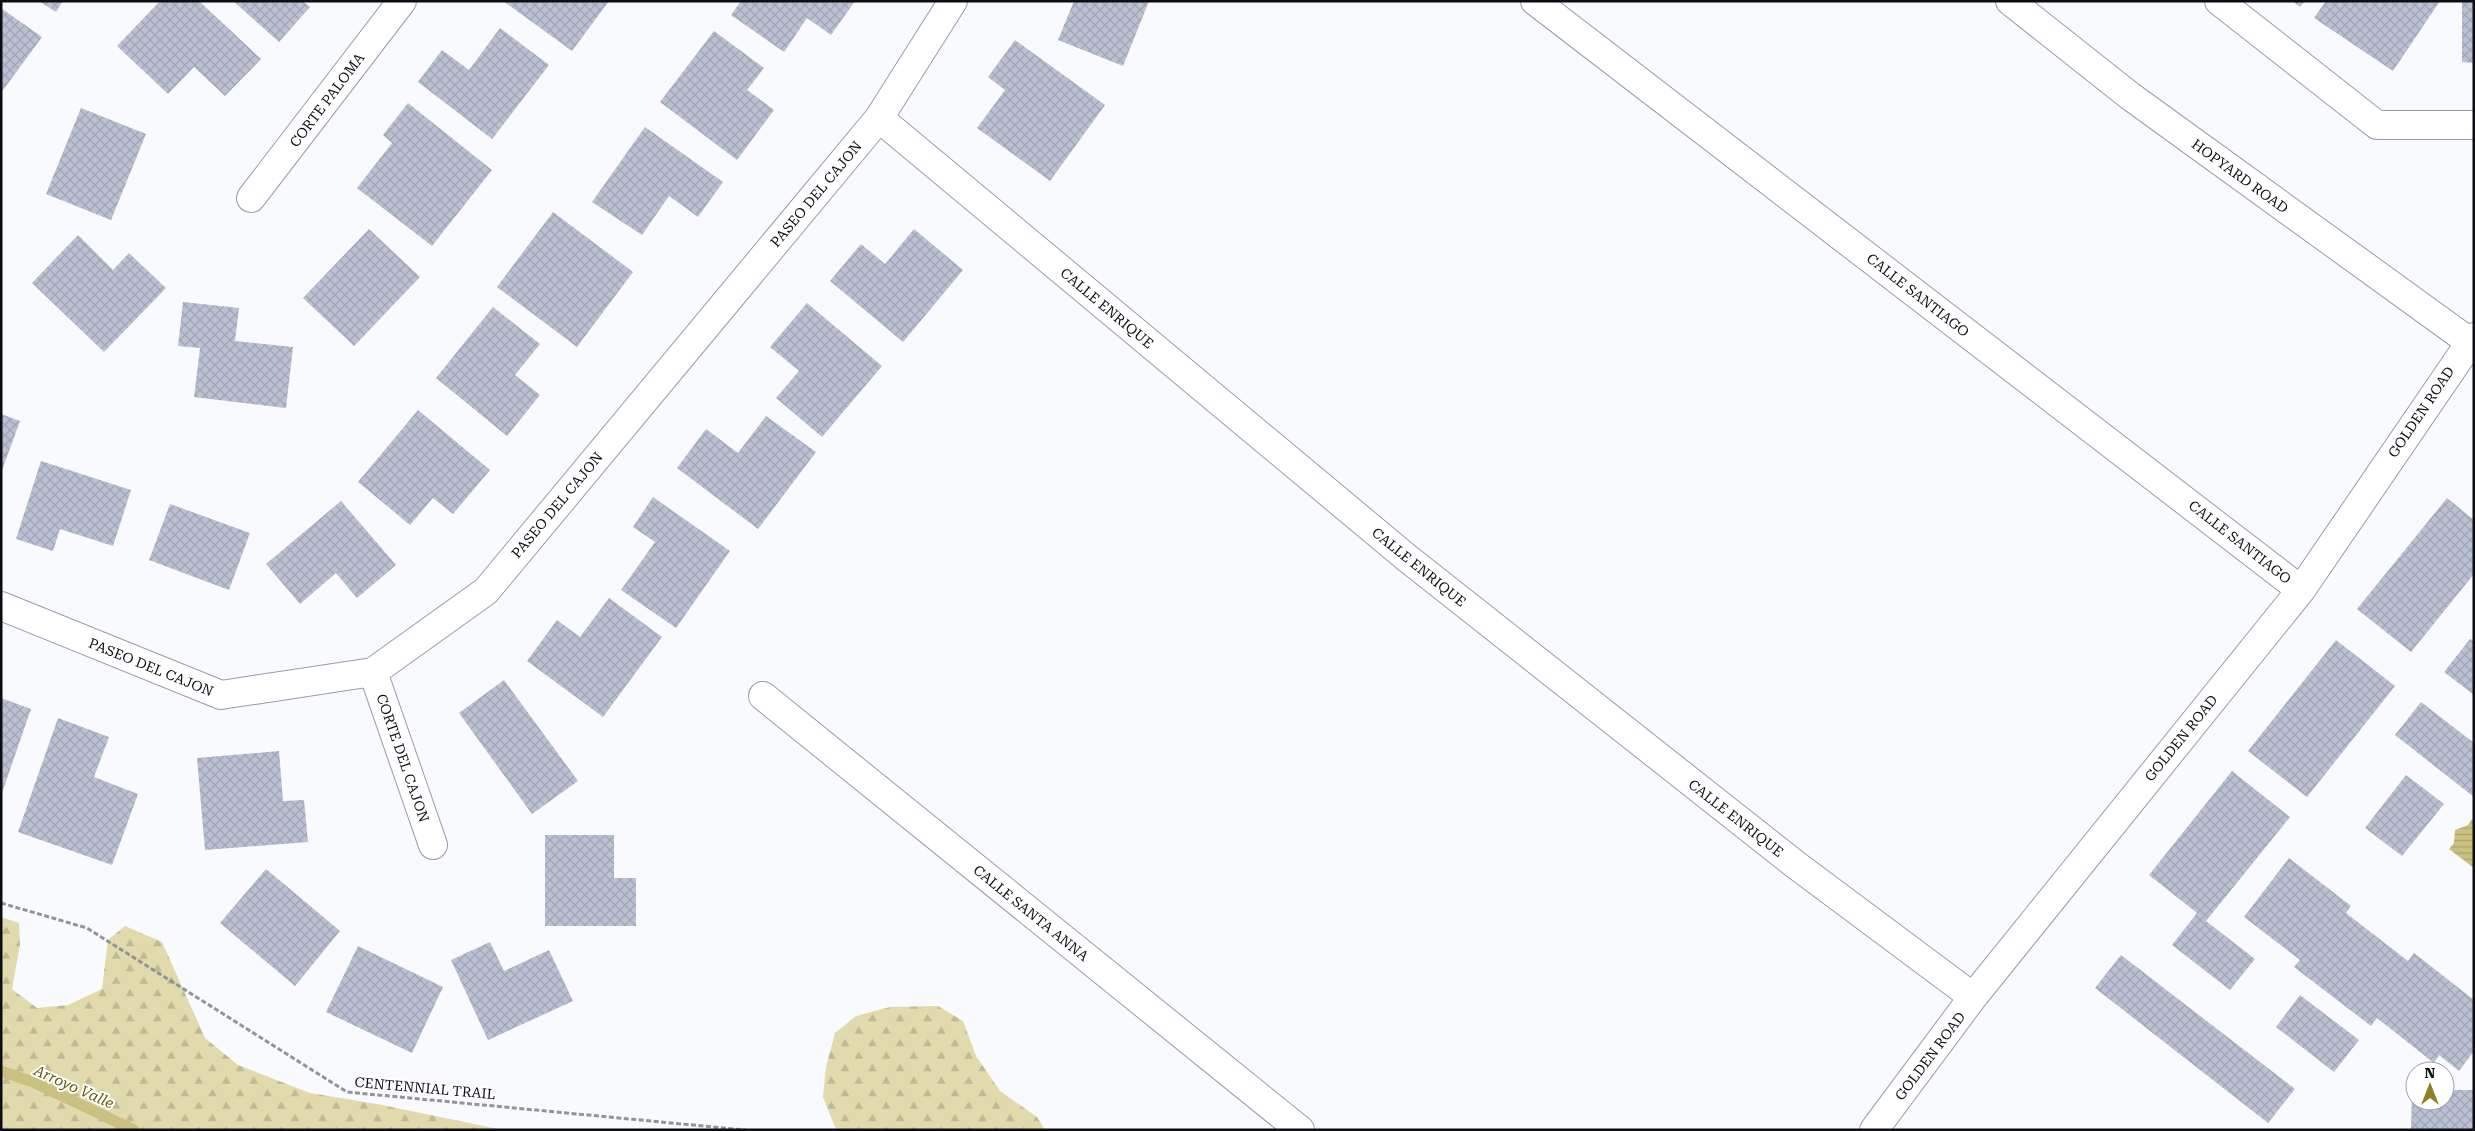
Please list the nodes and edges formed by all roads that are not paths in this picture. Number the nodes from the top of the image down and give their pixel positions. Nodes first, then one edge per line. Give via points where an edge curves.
1 (402, 1) edge
2 (953, 1) edge
3 (1535, 1) edge
4 (2010, 1) edge
5 (2219, 1) edge
6 (879, 118) junction
7 (2474, 125) edge
8 (252, 198) dead end
9 (2472, 341) edge
10 (2302, 590) junction
11 (1, 606) edge
12 (373, 672) junction
13 (762, 696) dead end
14 (433, 845) dead end
15 (1973, 998) junction
16 (1300, 1130) edge
17 (1874, 1130) edge

1 - 8 street, CORTE PALOMA
2 - 6 street, PASEO DEL CAJON
3 - 10 street, CALLE SANTIAGO
4 - 9 street, HOPYARD ROAD via 2130,96
5 - 7 street via 2377,125
6 - 12 street, PASEO DEL CAJON via 486,592
6 - 15 street, CALLE ENRIQUE via 1407,558 1796,865
9 - 10 street, GOLDEN ROAD
10 - 15 street, GOLDEN ROAD
11 - 12 street, PASEO DEL CAJON via 220,695
12 - 14 street, CORTE DEL CAJON
13 - 16 street, CALLE SANTA ANNA
15 - 17 street, GOLDEN ROAD

